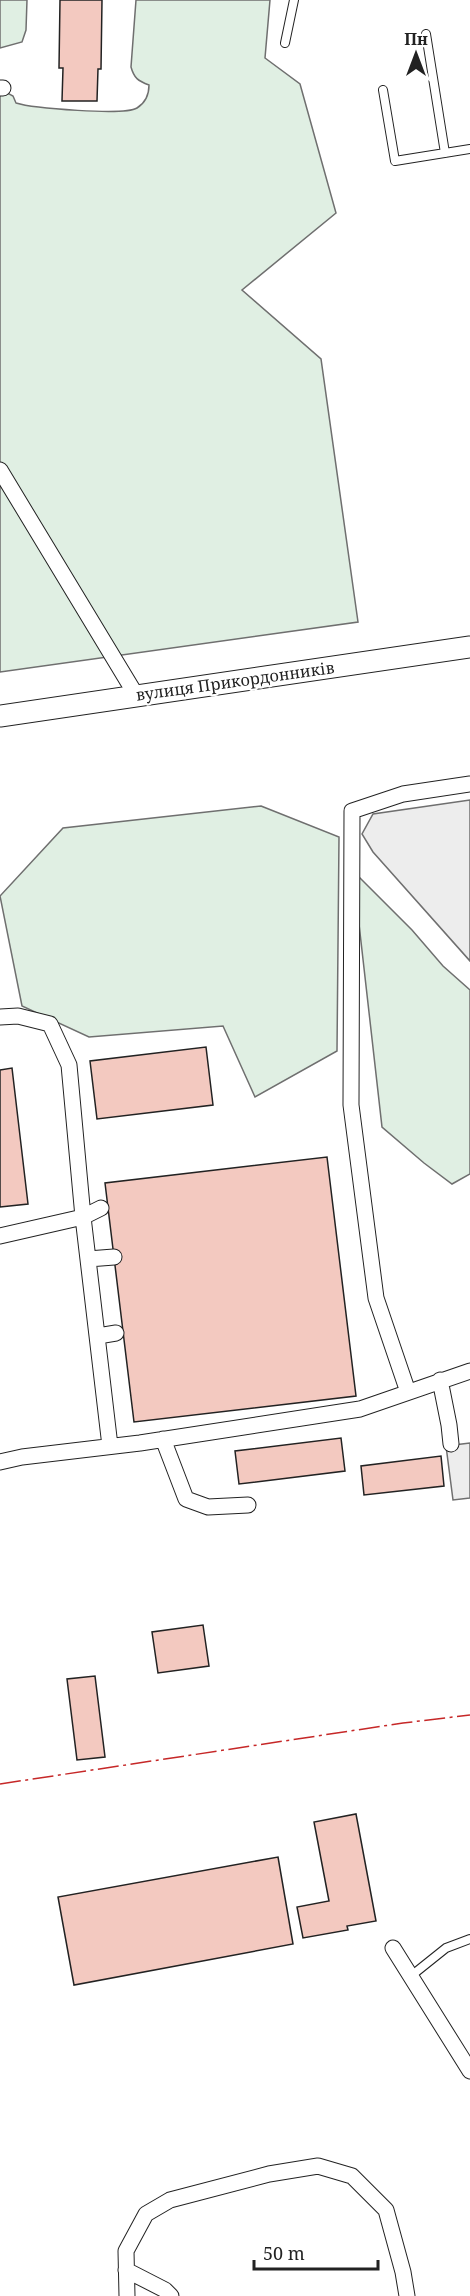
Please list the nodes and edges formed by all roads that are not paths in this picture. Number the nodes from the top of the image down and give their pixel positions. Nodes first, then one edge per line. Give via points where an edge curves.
1 (294, 0) edge
2 (426, 34) dead end
3 (285, 43) dead end
4 (383, 90) dead end
5 (470, 149) edge
6 (445, 153) junction
7 (0, 470) edge
8 (470, 647) edge
9 (136, 695) junction
10 (0, 716) edge
11 (470, 784) edge
12 (0, 1017) edge
13 (101, 1208) dead end
14 (83, 1217) junction
15 (0, 1236) edge
16 (114, 1257) dead end
17 (88, 1259) junction
18 (117, 1333) dead end
19 (98, 1336) junction
20 (470, 1371) edge
21 (440, 1380) junction
22 (408, 1392) junction
23 (163, 1439) junction
24 (451, 1444) dead end
25 (110, 1446) junction
26 (0, 1462) edge
27 (248, 1505) dead end
28 (470, 1939) edge
29 (393, 1948) dead end
30 (411, 1976) junction
31 (470, 2071) edge
32 (126, 2270) junction
33 (127, 2296) edge
34 (171, 2296) edge
35 (408, 2296) edge

1 - 3 lane
2 - 6 lane
4 - 6 lane via 395,161
5 - 6 lane
7 - 9 street
8 - 9 street, вулиця Прикордонників
9 - 10 street, вулиця Прикордонників
11 - 22 street via 403,794 352,811 351,1105 376,1298
12 - 14 street via 18,1016 50,1024 69,1065
13 - 14 street
14 - 15 street
14 - 17 street
16 - 17 street
17 - 19 street
18 - 19 street
19 - 25 street via 110,1379
20 - 21 street
21 - 22 street
21 - 24 street
22 - 23 street via 360,1409
23 - 25 street
23 - 27 street via 186,1499 208,1507
25 - 26 street
28 - 30 lane via 446,1948
29 - 30 street
30 - 31 street
32 - 33 street
32 - 34 street
32 - 35 street via 126,2251 146,2214 170,2199 318,2166 352,2176 386,2210

